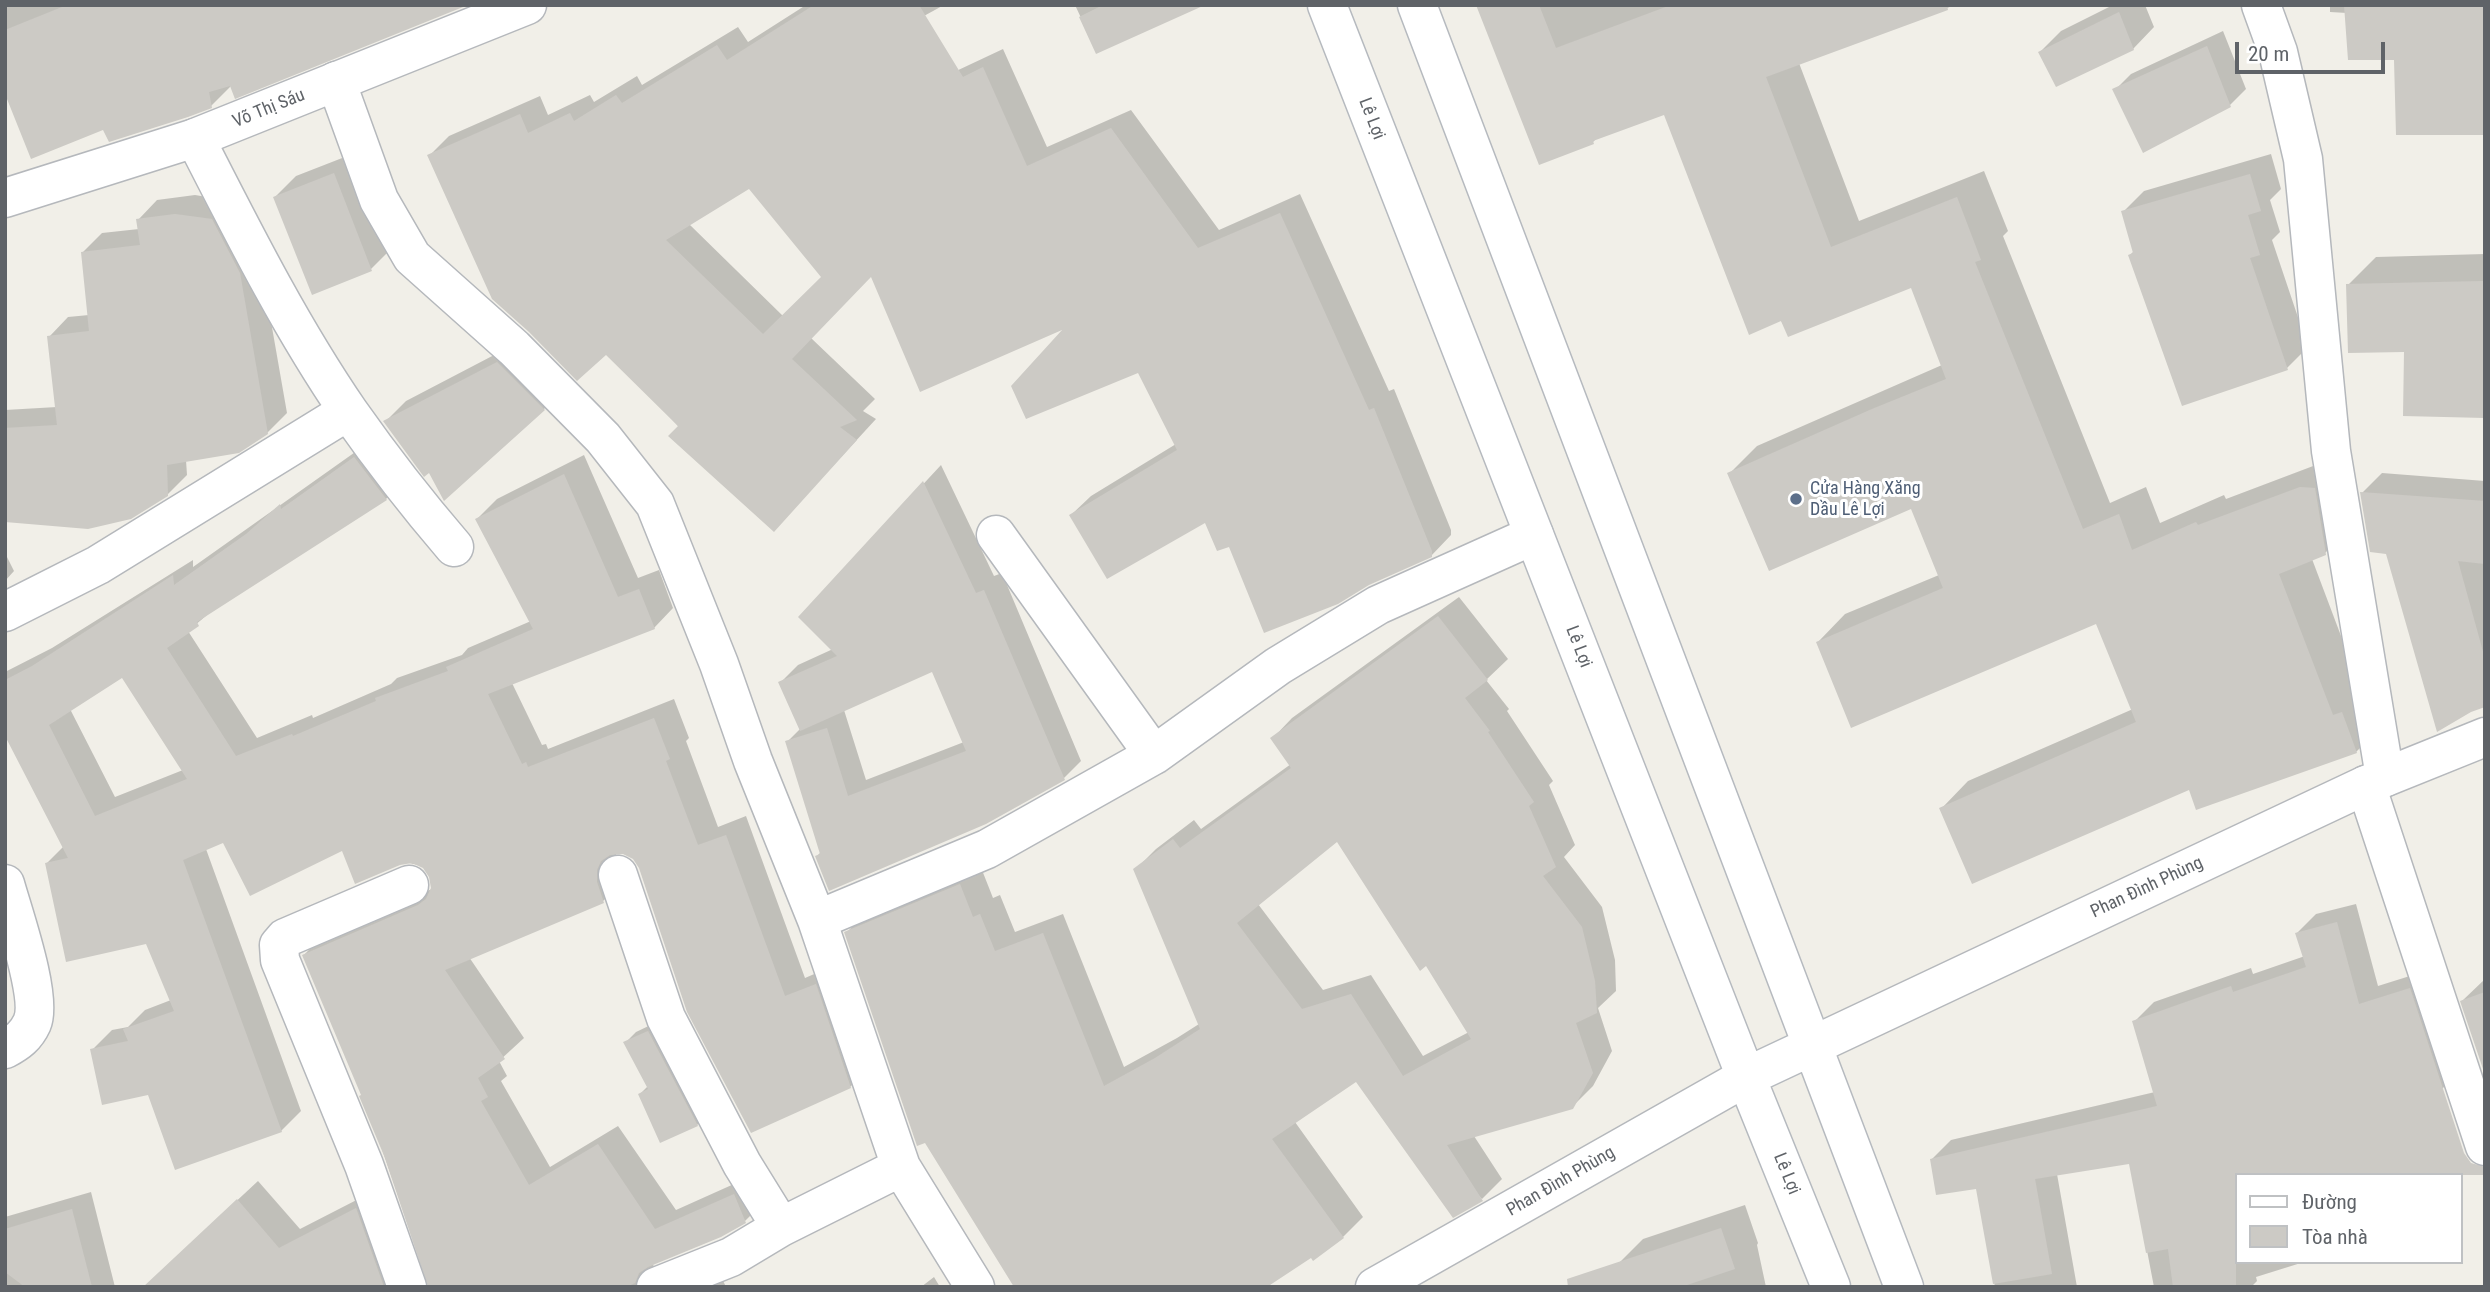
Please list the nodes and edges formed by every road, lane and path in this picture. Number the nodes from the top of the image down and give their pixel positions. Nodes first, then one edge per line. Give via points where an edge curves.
1 (527, 5) edge
2 (1326, 5) edge
3 (1417, 5) edge
4 (2261, 5) edge
5 (336, 81) junction
6 (195, 138) junction
7 (5, 198) edge
8 (348, 411) junction
9 (996, 535) dead end
10 (1534, 535) junction
11 (454, 547) dead end
12 (5, 612) edge
13 (2485, 737) edge
14 (1154, 755) junction
15 (2375, 781) junction
16 (618, 875) dead end
17 (5, 884) edge
18 (410, 884) dead end
19 (817, 920) junction
20 (1812, 1046) junction
21 (5, 1049) edge
22 (1746, 1077) junction
23 (2485, 1146) edge
24 (901, 1167) junction
25 (781, 1227) junction
26 (407, 1287) edge
27 (656, 1287) edge
28 (975, 1287) edge
29 (1375, 1287) edge
30 (1831, 1287) edge
31 (1904, 1287) edge

1 - 5 street, Võ Thị Sáu
2 - 10 street, Lê Lợi
3 - 20 street
4 - 15 street via 2278,52 2303,159 2331,451
5 - 6 street, Võ Thị Sáu
5 - 19 street via 379,200 412,257 514,348 603,439 655,504
6 - 7 street, Võ Thị Sáu
6 - 8 street via 267,279
8 - 11 street
8 - 12 street via 98,565
9 - 14 street
10 - 14 street via 1378,605 1278,666
10 - 22 street, Lê Lợi
13 - 15 street, Phan Đình Phùng
14 - 19 street via 987,849
15 - 20 street, Phan Đình Phùng
15 - 23 street
16 - 25 street via 666,1018 742,1164
17 - 21 street via 35,998 33,1021 21,1041
18 - 26 street via 285,938 279,945 280,960 364,1165
19 - 24 street
20 - 22 street, Phan Đình Phùng
20 - 31 street
22 - 29 street, Phan Đình Phùng
22 - 30 street, Lê Lợi
24 - 25 street
24 - 28 street
25 - 27 street via 731,1257

